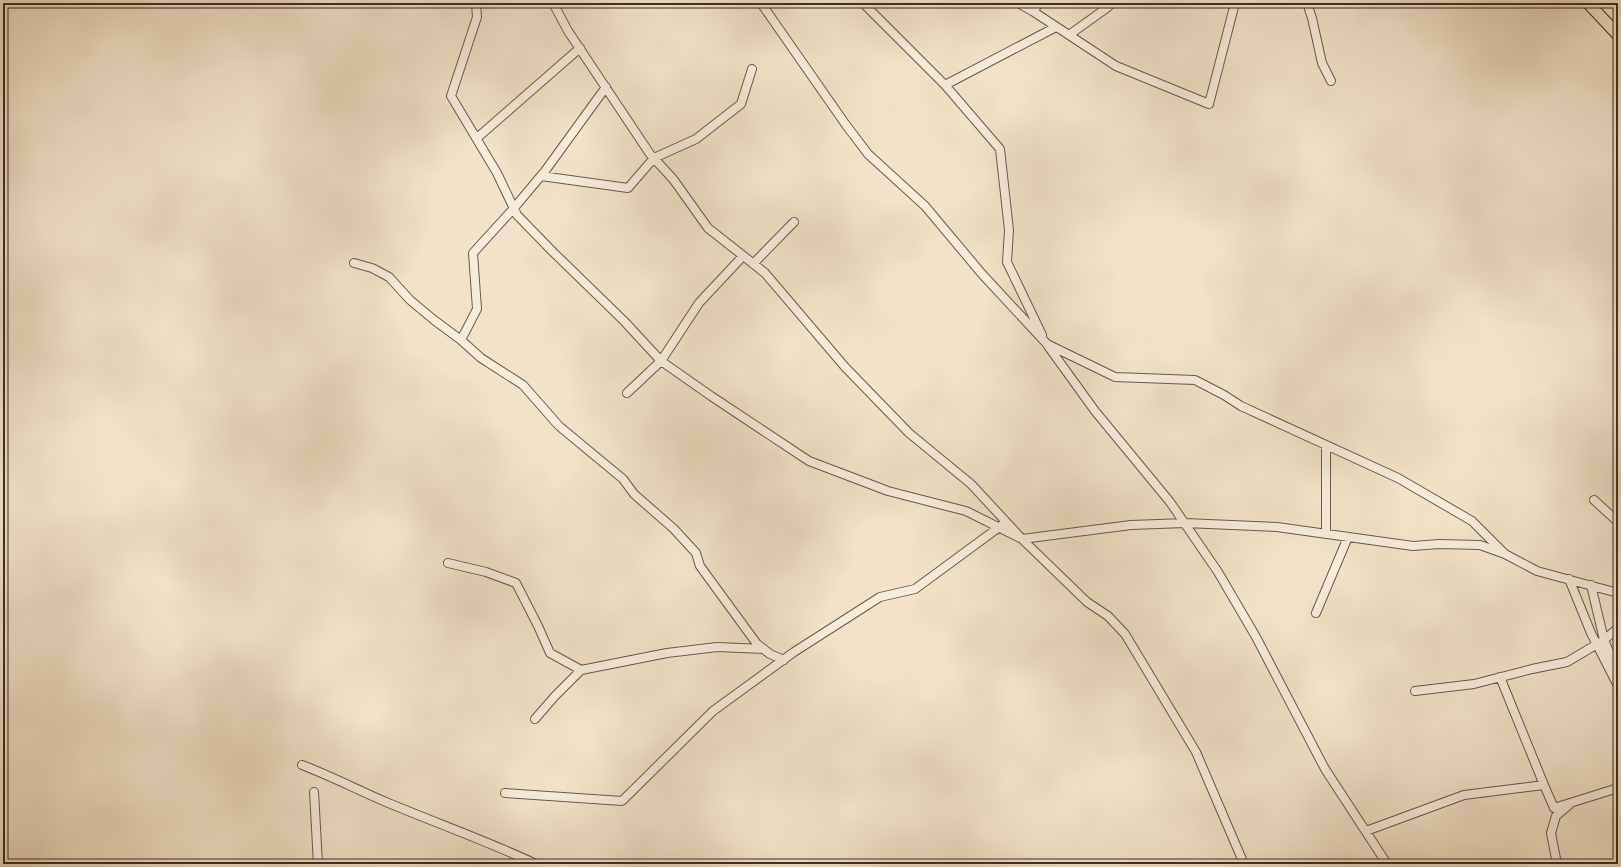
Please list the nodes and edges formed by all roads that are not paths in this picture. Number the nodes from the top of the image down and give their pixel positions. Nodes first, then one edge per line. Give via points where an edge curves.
1 (476, 3) edge
2 (553, 3) edge
3 (863, 3) edge
4 (1018, 3) edge
5 (1038, 3) edge
6 (1111, 3) edge
7 (1235, 3) edge
8 (1307, 3) edge
9 (1588, 3) edge
10 (764, 4) edge
11 (1034, 12) junction
12 (1056, 27) junction
13 (1069, 35) junction
14 (1618, 35) edge
15 (580, 48) junction
16 (752, 69) dead end
17 (1331, 81) dead end
18 (945, 85) junction
19 (606, 87) junction
20 (476, 138) junction
21 (654, 158) junction
22 (541, 176) junction
23 (514, 208) junction
24 (794, 222) dead end
25 (743, 256) junction
26 (354, 263) dead end
27 (753, 264) junction
28 (461, 340) junction
29 (1047, 344) junction
30 (661, 360) junction
31 (628, 393) dead end
32 (1326, 446) junction
33 (1594, 500) dead end
34 (1006, 522) junction
35 (1618, 522) edge
36 (1185, 523) junction
37 (999, 527) junction
38 (1326, 534) junction
39 (1348, 537) junction
40 (1022, 539) junction
41 (1505, 554) junction
42 (448, 563) dead end
43 (1569, 579) junction
44 (1591, 585) junction
45 (1618, 593) edge
46 (1316, 613) dead end
47 (1618, 628) edge
48 (1600, 642) junction
49 (764, 649) junction
50 (784, 660) junction
51 (581, 670) junction
52 (1618, 672) edge
53 (1500, 677) junction
54 (1618, 686) edge
55 (1415, 691) dead end
56 (535, 719) dead end
57 (302, 765) dead end
58 (1544, 785) junction
59 (1618, 788) edge
60 (314, 792) dead end
61 (505, 793) dead end
62 (1573, 802) junction
63 (1366, 831) junction
64 (318, 864) edge
65 (536, 864) edge
66 (1244, 864) edge
67 (1387, 864) edge
68 (1557, 864) edge

1 - 20 street via 477,17 451,96
2 - 15 street
3 - 18 street
4 - 11 street
5 - 11 street
6 - 13 street
7 - 13 street via 1209,104 1116,66
8 - 17 street via 1322,63
9 - 14 main road
10 - 29 street via 868,154 925,206 982,274
11 - 12 street
12 - 13 street
12 - 18 street
15 - 19 street
15 - 20 street
16 - 21 street via 741,104 696,139
18 - 29 street via 1000,149 1010,230 1007,262
19 - 21 street
19 - 22 street
20 - 23 street
21 - 22 street via 628,188
21 - 25 street via 673,179 708,228
22 - 23 street
23 - 28 street via 473,252 477,309
23 - 30 street via 517,215
24 - 27 street
25 - 27 street
25 - 30 street via 699,303
26 - 28 street via 372,268 389,277 410,300
27 - 34 street via 765,273 845,367 903,427 971,484
28 - 49 street via 481,358 523,385 559,426 623,479 634,494 674,529 696,553 700,566 757,644
29 - 32 street via 1115,377 1195,380 1241,406
29 - 36 street via 1095,411
30 - 31 street
30 - 37 street via 809,461 888,491 966,511
32 - 38 street
32 - 41 street via 1398,478 1462,514
33 - 35 street
34 - 37 street
34 - 40 street
36 - 38 street via 1278,527
36 - 40 street via 1131,525
36 - 63 street via 1218,572 1256,637 1325,769
37 - 40 street
37 - 50 street via 915,590 880,597
38 - 39 street
39 - 41 street via 1413,546 1480,545
39 - 46 street
40 - 66 street via 1087,602 1108,616 1125,634 1196,752
41 - 43 street via 1537,571
42 - 51 street via 486,572 516,584 550,654
43 - 44 street
43 - 48 street
44 - 45 street
44 - 48 street
47 - 48 street
48 - 52 street
48 - 53 street via 1568,662
48 - 54 street
49 - 50 street
49 - 51 street via 717,647
50 - 61 street via 713,711 622,801
51 - 56 street
53 - 55 street via 1474,684
53 - 58 street
57 - 65 street
58 - 62 street via 1554,808
58 - 63 street via 1464,795
59 - 62 street
60 - 64 street
62 - 68 street via 1556,816 1551,833
63 - 67 street

